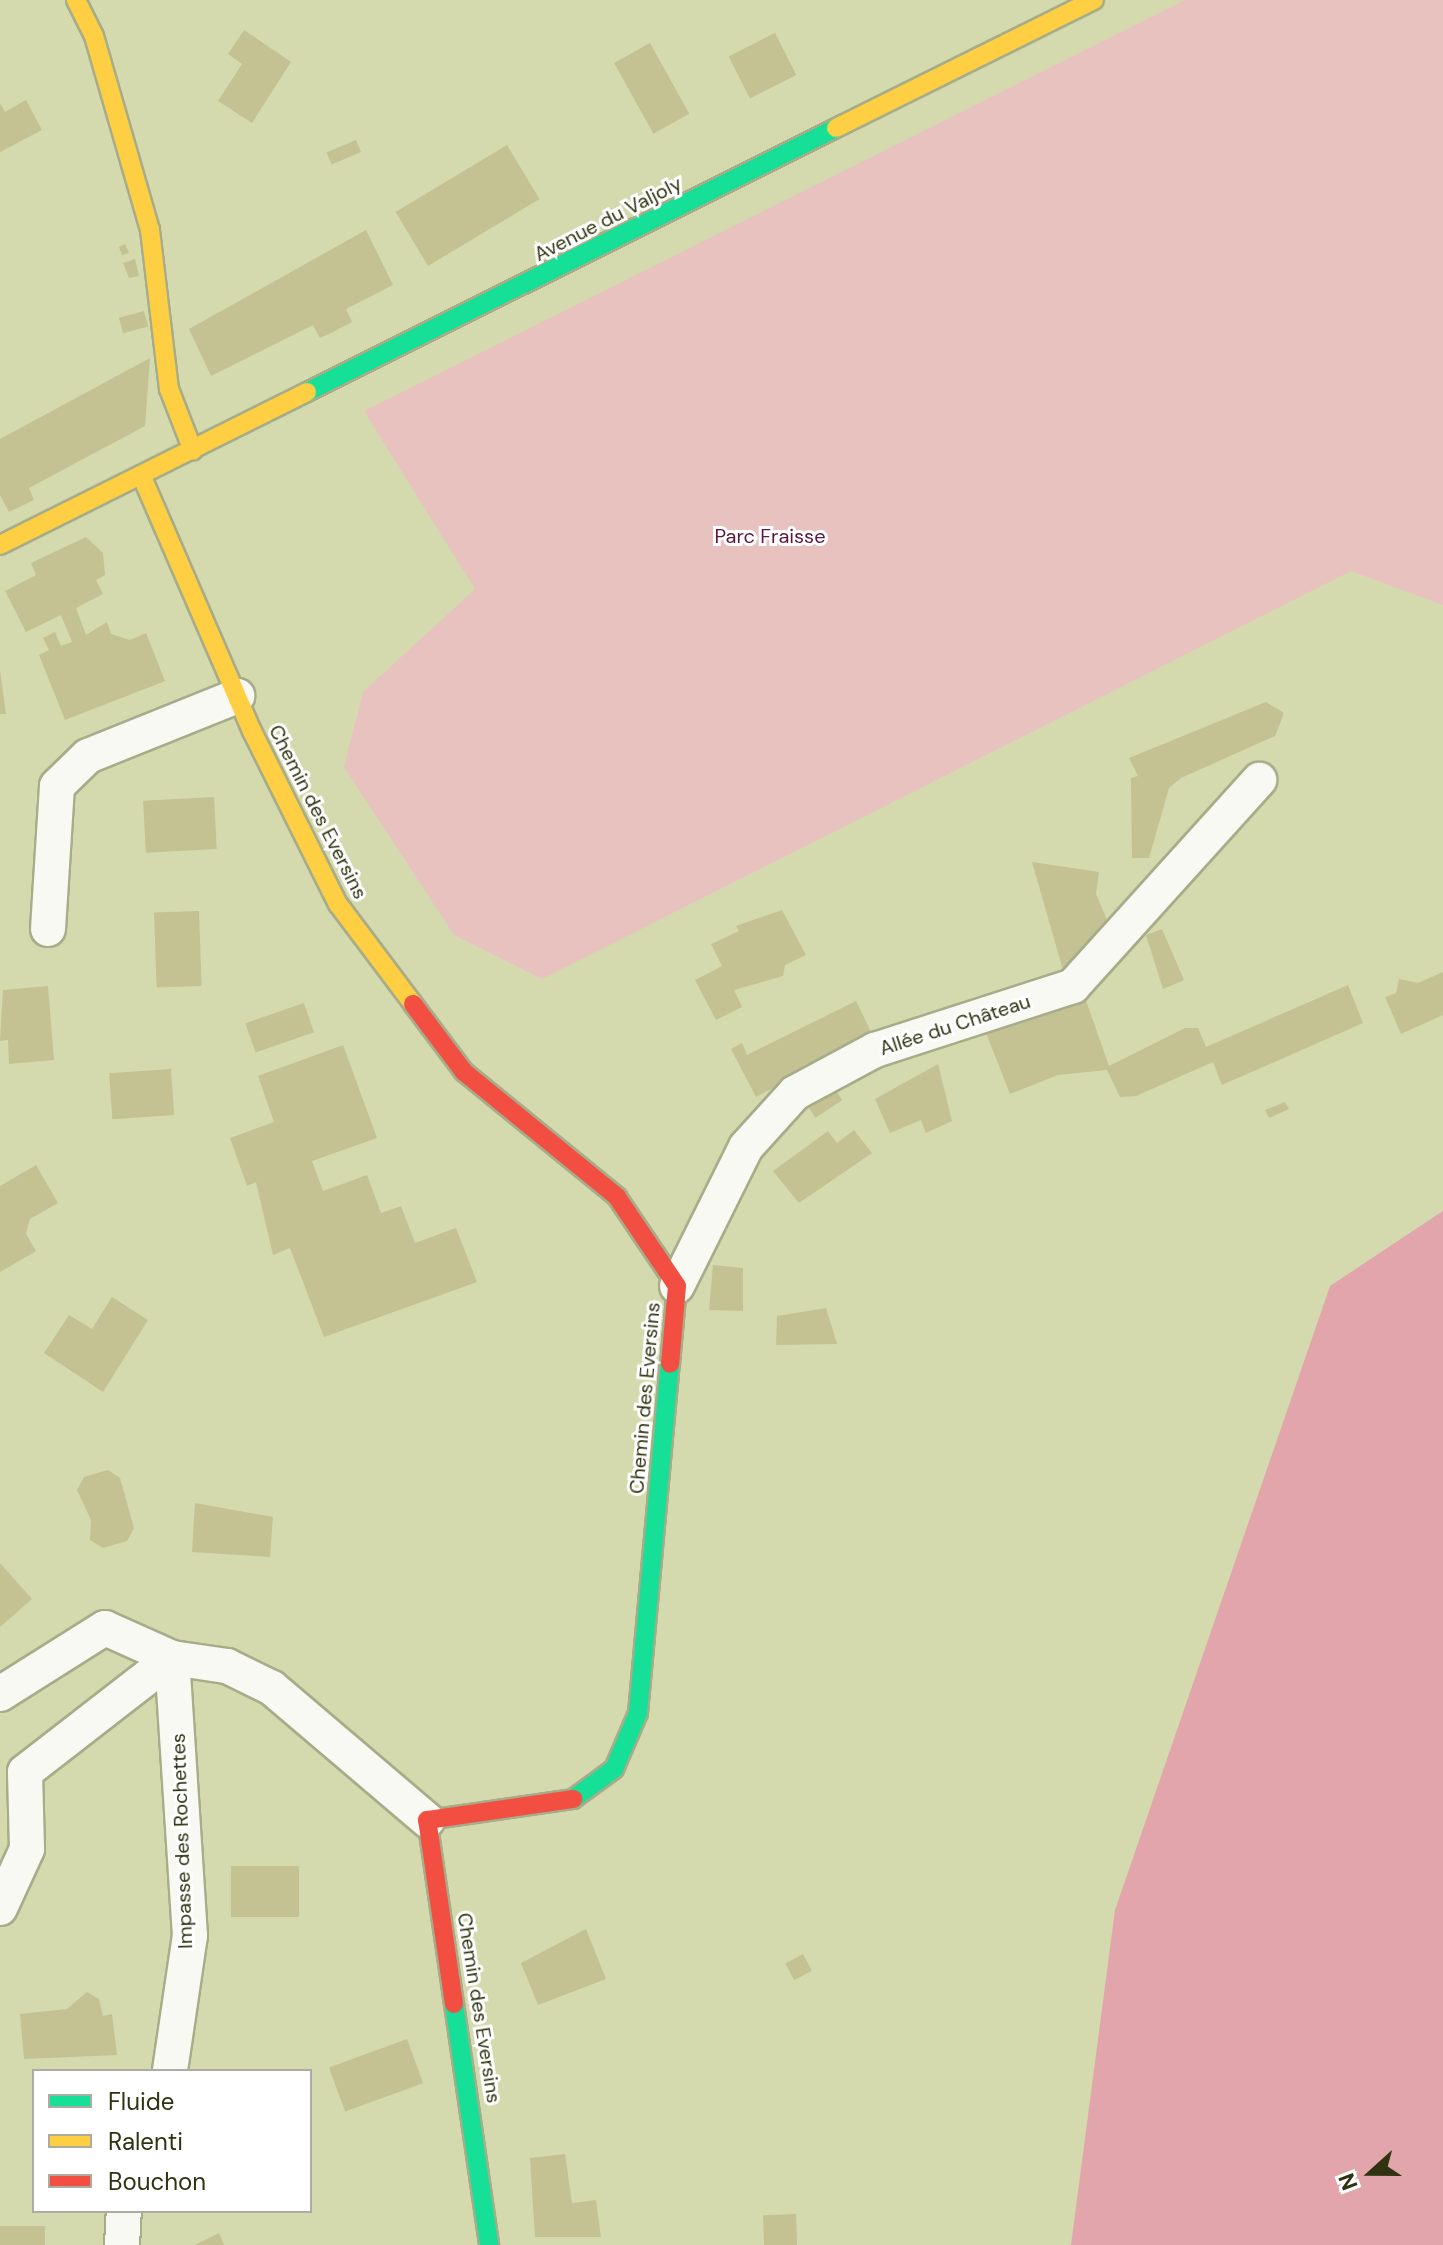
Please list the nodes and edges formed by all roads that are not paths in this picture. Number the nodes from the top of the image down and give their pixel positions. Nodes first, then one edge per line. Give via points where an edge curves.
1 (76, 0) edge
2 (1094, 0) edge
3 (193, 451) junction
4 (142, 477) junction
5 (0, 545) edge
6 (237, 696) junction
7 (1259, 780) dead end
8 (48, 929) dead end
9 (677, 1286) junction
10 (172, 1658) junction
11 (0, 1694) edge
12 (427, 1820) junction
13 (0, 1908) edge
14 (170, 2069) edge
15 (124, 2213) edge
16 (122, 2245) edge
17 (489, 2245) edge

1 - 3 street via 94,36 150,230 169,389
2 - 3 street, Avenue du Valjoly
3 - 4 street, Avenue du Valjoly
4 - 5 street, Avenue du Valjoly
4 - 6 street, Chemin des Eversins
6 - 8 street via 88,756 57,786
6 - 9 street, Chemin des Eversins via 338,904 464,1072 617,1197
7 - 9 street, Allée du Château via 1073,986 875,1050 795,1093 746,1147
9 - 12 street, Chemin des Eversins via 638,1713 614,1769 568,1802
10 - 11 street via 105,1628
10 - 12 street via 227,1666 272,1688
10 - 13 street via 25,1772 27,1849
10 - 14 street, Impasse des Rochettes via 190,1935
12 - 17 street, Chemin des Eversins
15 - 16 street

